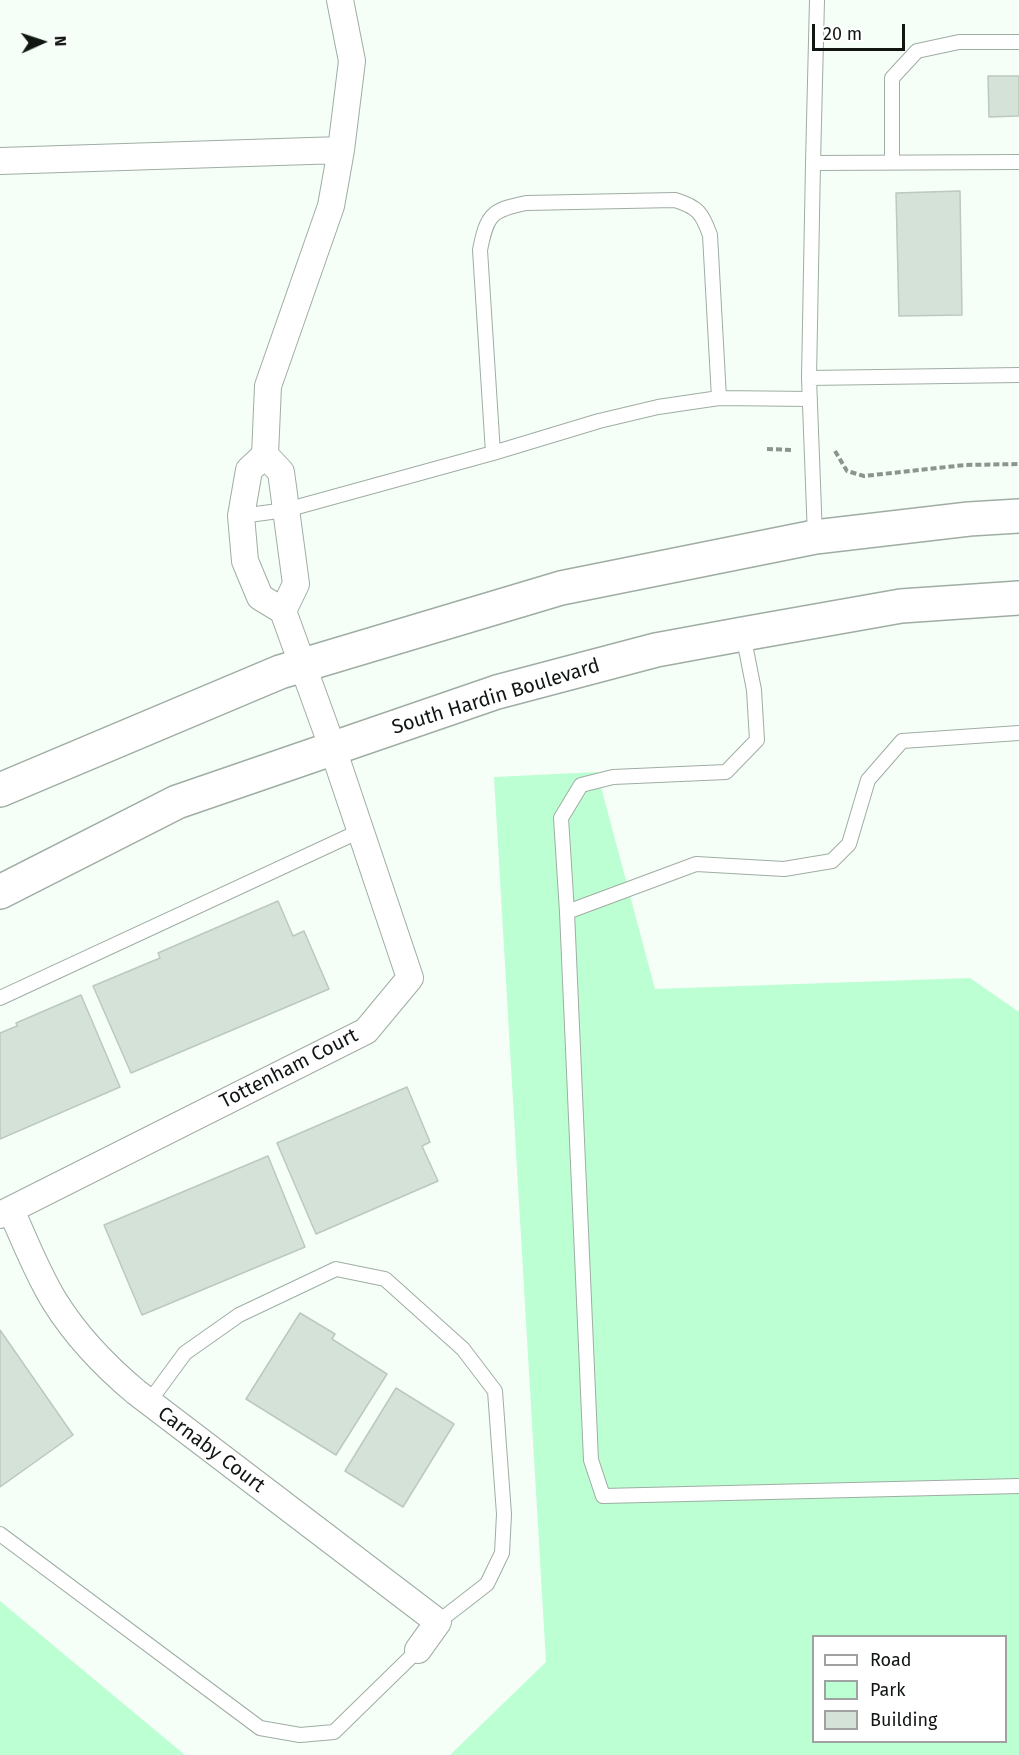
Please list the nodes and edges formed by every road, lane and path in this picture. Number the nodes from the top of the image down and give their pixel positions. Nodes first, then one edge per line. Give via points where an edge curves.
1 (340, 0) edge
2 (817, 0) edge
3 (1019, 42) edge
4 (341, 150) junction
5 (0, 161) edge
6 (892, 162) junction
7 (1019, 162) edge
8 (813, 163) junction
9 (1019, 375) edge
10 (809, 378) junction
11 (719, 398) junction
12 (810, 399) junction
13 (767, 449) dead end
14 (812, 450) junction
15 (493, 453) junction
16 (265, 455) junction
17 (1019, 464) edge
18 (286, 510) junction
19 (241, 516) junction
20 (1019, 516) edge
21 (815, 537) junction
22 (1019, 598) edge
23 (283, 611) junction
24 (743, 634) junction
25 (303, 665) junction
26 (1019, 734) edge
27 (333, 749) junction
28 (0, 790) edge
29 (360, 831) junction
30 (0, 892) edge
31 (567, 912) junction
32 (0, 998) edge
33 (6, 1212) edge
34 (148, 1402) junction
35 (1019, 1486) edge
36 (0, 1534) edge
37 (438, 1623) junction
38 (418, 1650) joint

1 - 4 street via 352,61
2 - 8 lane
3 - 6 lane via 959,42 917,51 892,78
4 - 5 street
4 - 16 street via 331,206 268,386
6 - 7 lane
6 - 8 lane
8 - 10 lane
9 - 10 lane
10 - 12 lane
11 - 12 lane
11 - 15 lane via 658,406
11 - 15 lane via 710,235 694,206 675,200 526,203 503,208 490,217 480,250
12 - 14 lane
13 - 14 path
14 - 17 path via 837,451 847,471 864,476 965,465
14 - 21 lane
15 - 18 lane
16 - 18 street via 281,472
16 - 19 street via 249,470
18 - 19 lane
18 - 23 street via 296,584
19 - 23 street via 244,561 260,597
20 - 21 main road
21 - 25 main road via 561,588
22 - 24 main road, South Hardin Boulevard via 901,606
23 - 25 street, Tottenham Court
24 - 27 main road, South Hardin Boulevard via 656,650 508,689
24 - 31 lane via 754,690 757,740 726,772 614,777 580,785 561,818
25 - 27 street, Tottenham Court
25 - 28 main road
26 - 31 lane via 902,741 868,780 849,844 832,861 783,869 696,864
27 - 29 street, Tottenham Court
27 - 30 main road, South Hardin Boulevard via 177,802
29 - 32 lane
29 - 33 street, Tottenham Court via 410,978 366,1031
31 - 35 lane via 591,1460 603,1496
33 - 34 street, Carnaby Court via 72,1327 113,1372
34 - 37 street, Carnaby Court
34 - 37 lane via 185,1353 239,1315 336,1269 385,1279 463,1349 495,1391 504,1514 502,1553 488,1584
36 - 38 lane via 260,1728 300,1735 334,1732
37 - 38 street

